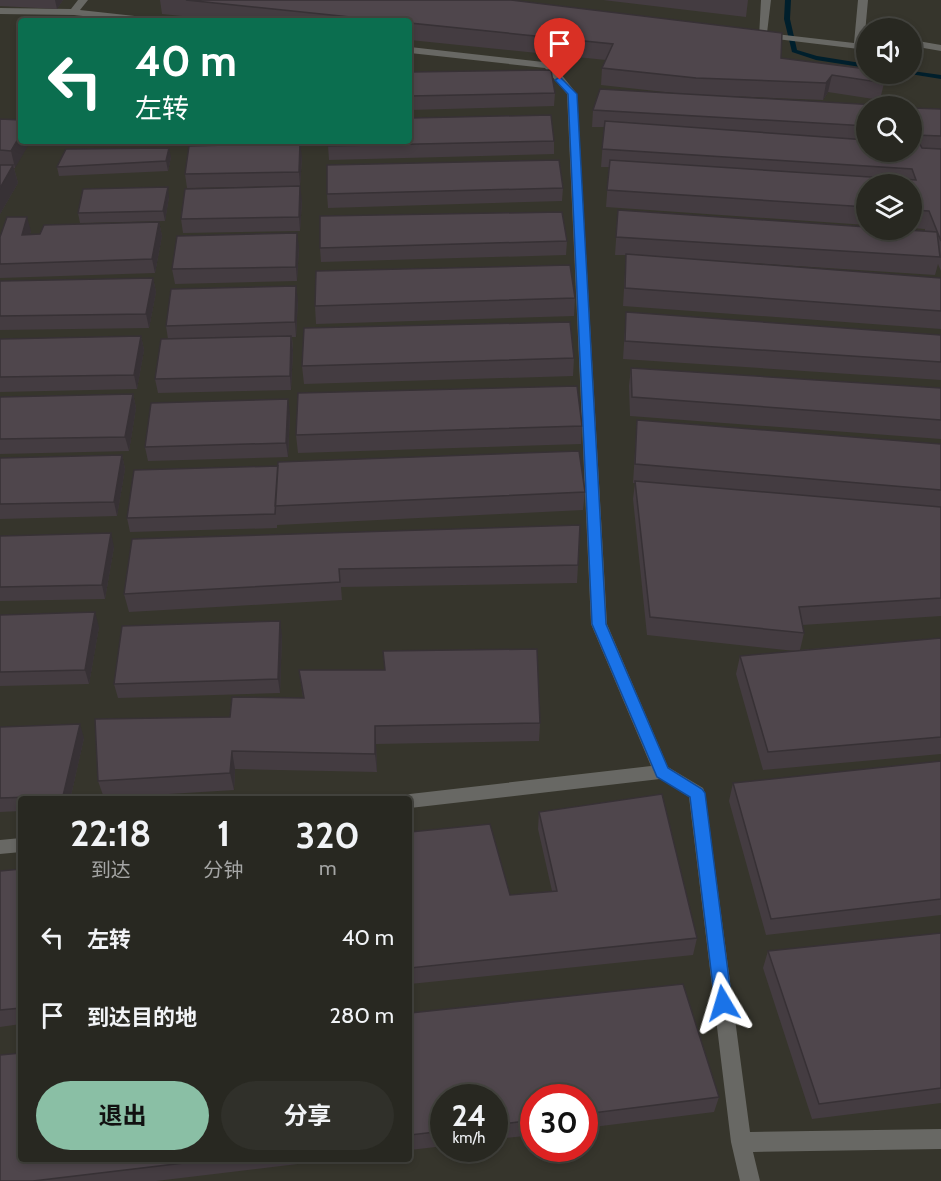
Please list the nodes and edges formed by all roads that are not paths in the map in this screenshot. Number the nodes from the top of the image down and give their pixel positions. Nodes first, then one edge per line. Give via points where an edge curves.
1 (83, 0) edge
2 (766, 0) edge
3 (863, 0) edge
4 (0, 11) edge
5 (74, 12) junction
6 (127, 18) edge
7 (863, 18) edge
8 (856, 41) edge
9 (922, 45) edge
10 (941, 48) edge
11 (412, 50) edge
12 (922, 53) edge
13 (941, 55) edge
14 (662, 772) junction
15 (412, 801) edge
16 (18, 845) edge
17 (0, 847) edge
18 (941, 1139) edge
19 (741, 1142) junction
20 (750, 1181) edge

1 - 5 street
2 - 8 street via 762,34
3 - 7 street
4 - 5 street
5 - 6 street
9 - 10 street
11 - 14 street via 548,65 572,94 599,624
12 - 13 street
14 - 15 street
14 - 19 street via 697,793
16 - 17 street
18 - 19 street
19 - 20 street

